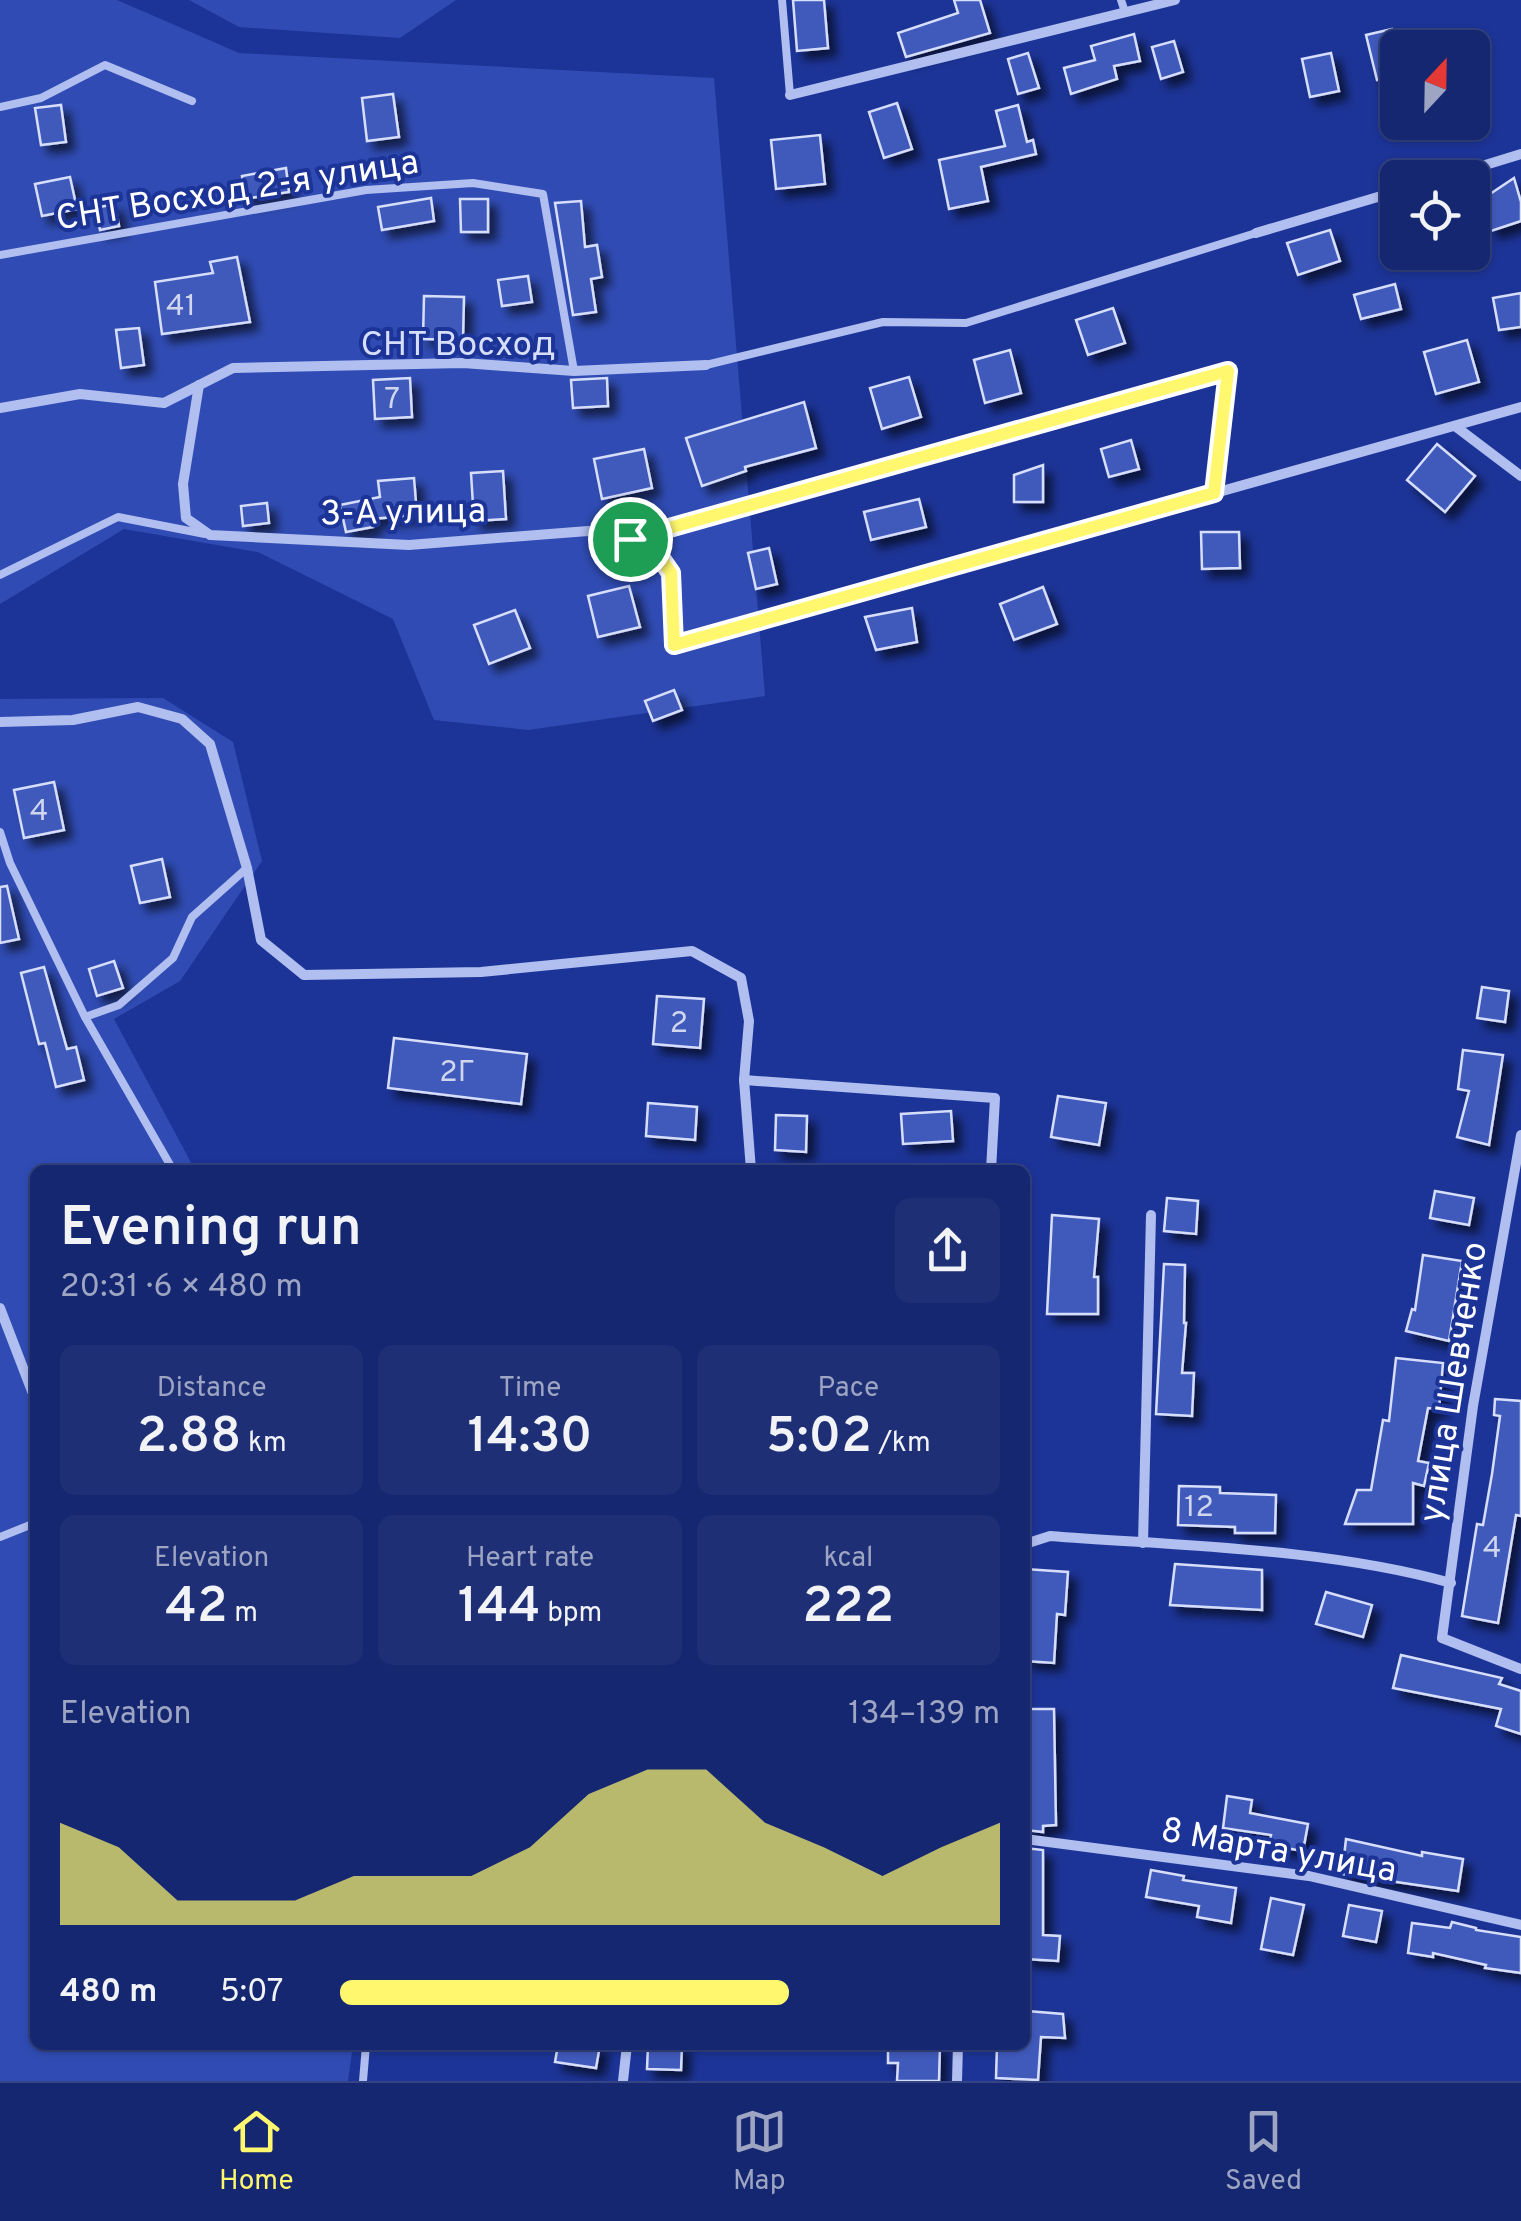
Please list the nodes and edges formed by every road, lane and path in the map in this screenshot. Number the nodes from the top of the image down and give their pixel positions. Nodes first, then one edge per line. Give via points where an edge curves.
1 (782, 0) edge
2 (1121, 0) edge
3 (1175, 0) edge
4 (1125, 12) junction
5 (790, 95) joint
6 (192, 101) dead end
7 (0, 107) edge
8 (1521, 154) edge
9 (1490, 164) edge
10 (1380, 196) edge
11 (1256, 233) joint
12 (0, 255) edge
13 (706, 364) joint
14 (574, 371) junction
15 (198, 386) junction
16 (1521, 407) edge
17 (0, 408) edge
18 (1455, 426) junction
19 (1521, 476) edge
20 (1214, 493) junction
21 (210, 535) junction
22 (630, 539) junction
23 (0, 575) edge
24 (0, 722) edge
25 (0, 832) edge
26 (247, 868) junction
27 (85, 1017) junction
28 (744, 1080) junction
29 (1521, 1135) edge
30 (170, 1165) edge
31 (751, 1165) edge
32 (992, 1165) edge
33 (1151, 1215) dead end
34 (0, 1308) edge
35 (30, 1387) edge
36 (30, 1525) edge
37 (0, 1537) edge
38 (1030, 1542) edge
39 (1143, 1543) junction
40 (1451, 1583) junction
41 (1521, 1669) edge
42 (1030, 1840) edge
43 (1521, 1926) edge
44 (365, 2050) edge
45 (626, 2050) edge
46 (958, 2050) edge
47 (362, 2081) edge
48 (622, 2081) edge
49 (957, 2081) edge

1 - 5 lane
2 - 4 lane
3 - 4 street
4 - 5 street
6 - 7 lane via 105,66 41,98
8 - 9 street
10 - 11 street
11 - 13 lane via 966,323 883,322
12 - 14 lane, СНТ Восход 2-я улица via 366,190 473,183 543,194
13 - 14 street
14 - 15 street via 463,363 233,368
15 - 17 street via 164,403 80,394
15 - 21 street via 183,484 186,518
16 - 18 street
18 - 19 street
18 - 20 street
20 - 22 street, 3-А улица via 674,645 671,573 650,543
20 - 22 street via 1228,371
21 - 22 street, 3-А улица via 409,545 588,530
21 - 23 lane via 118,518
24 - 26 street via 73,720 138,707 182,718 210,744
25 - 27 lane
26 - 27 lane via 192,917 172,958 119,1005
26 - 28 street via 261,940 304,975 481,972 692,951 741,978 750,1020
27 - 30 lane
28 - 31 street
28 - 32 street via 995,1098
29 - 40 street, улица Шевченко via 1473,1406
33 - 39 street
34 - 35 street
36 - 37 lane
38 - 39 street via 1050,1536
39 - 40 street via 1406,1571
40 - 41 street, улица Шевченко via 1442,1638
42 - 43 street, 8 Марта улица via 1310,1876
44 - 47 lane
45 - 48 street
46 - 49 street

